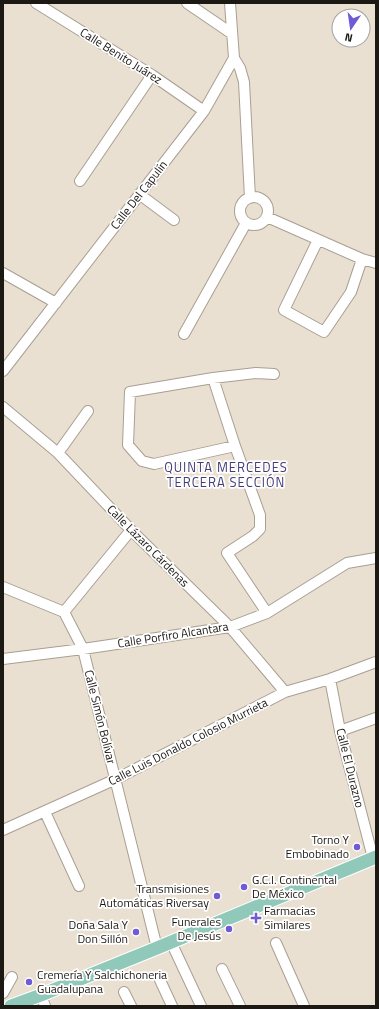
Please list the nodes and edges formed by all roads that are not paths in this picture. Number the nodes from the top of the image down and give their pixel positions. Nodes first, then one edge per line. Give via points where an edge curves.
1 (36, 3) edge
2 (187, 3) edge
3 (230, 3) edge
4 (232, 33) junction
5 (234, 58) junction
6 (152, 75) junction
7 (204, 111) junction
8 (80, 181) dead end
9 (139, 194) junction
10 (250, 198) junction
11 (267, 217) junction
12 (174, 220) dead end
13 (246, 222) junction
14 (318, 240) junction
15 (362, 259) junction
16 (376, 263) edge
17 (3, 273) edge
18 (56, 303) junction
19 (184, 334) dead end
20 (4, 369) edge
21 (274, 374) dead end
22 (213, 378) junction
23 (3, 408) edge
24 (88, 411) dead end
25 (235, 446) junction
26 (58, 453) junction
27 (131, 530) junction
28 (376, 558) edge
29 (3, 587) edge
30 (64, 612) junction
31 (267, 613) junction
32 (230, 627) junction
33 (83, 649) junction
34 (3, 659) edge
35 (376, 662) edge
36 (330, 678) junction
37 (285, 692) junction
38 (376, 718) edge
39 (340, 731) junction
40 (116, 779) junction
41 (45, 812) junction
42 (3, 830) edge
43 (375, 857) edge
44 (79, 886) dead end
45 (171, 942) junction
46 (276, 943) dead end
47 (157, 948) junction
48 (222, 968) dead end
49 (12, 977) dead end
50 (160, 980) dead end
51 (124, 992) dead end
52 (3, 993) edge
53 (43, 1000) edge
54 (11, 1006) edge
55 (130, 1006) edge
56 (172, 1006) edge
57 (201, 1006) edge
58 (240, 1006) edge
59 (304, 1006) edge

1 - 6 street, Calle Benito Juárez
2 - 4 street
3 - 4 street
4 - 5 street
5 - 7 street, Calle Del Capulín
5 - 10 street via 244,82
6 - 7 street, Calle Benito Juárez
6 - 8 street
7 - 9 street, Calle Del Capulín
9 - 12 street
9 - 18 street, Calle Del Capulín
10 - 11 street via 255,197 263,201 268,208
10 - 13 street via 241,207 241,215
11 - 13 street via 258,225
11 - 14 street
13 - 19 street
14 - 15 street
14 - 15 street via 284,310 324,332 351,292
15 - 16 street
17 - 18 street
18 - 20 street, Calle Del Capulín
21 - 22 street via 256,373
22 - 25 street
22 - 25 street via 130,392 128,445 142,461 154,464
23 - 26 street, Calle Lázaro Cárdenas
24 - 26 street
25 - 31 street via 260,515 260,529 227,553
26 - 27 street, Calle Lázaro Cárdenas
27 - 30 street
27 - 32 street, Calle Lázaro Cárdenas
28 - 31 street, Calle Porfiro Alcantara via 347,563
29 - 30 street
30 - 33 street, Calle Simón Bolívar
31 - 32 street, Calle Porfiro Alcantara
32 - 33 street, Calle Porfiro Alcantara
32 - 37 street, Calle Lázaro Cárdenas
33 - 34 street, Calle Porfiro Alcantara
33 - 40 street, Calle Simón Bolívar
35 - 36 street, Calle Luis Donaldo Colosio Murrieta
36 - 37 street, Calle Luis Donaldo Colosio Murrieta
36 - 39 street, Calle El Durazno
37 - 40 street, Calle Luis Donaldo Colosio Murrieta
38 - 39 street
39 - 43 street, Calle El Durazno
40 - 41 street, Calle Luis Donaldo Colosio Murrieta
40 - 47 street, Calle Simón Bolívar
41 - 42 street, Calle Luis Donaldo Colosio Murrieta
41 - 44 street
43 - 45 main road
45 - 47 main road
45 - 57 street
46 - 59 street
47 - 53 main road
48 - 58 street
49 - 52 street
50 - 56 street
51 - 55 street
53 - 54 main road

